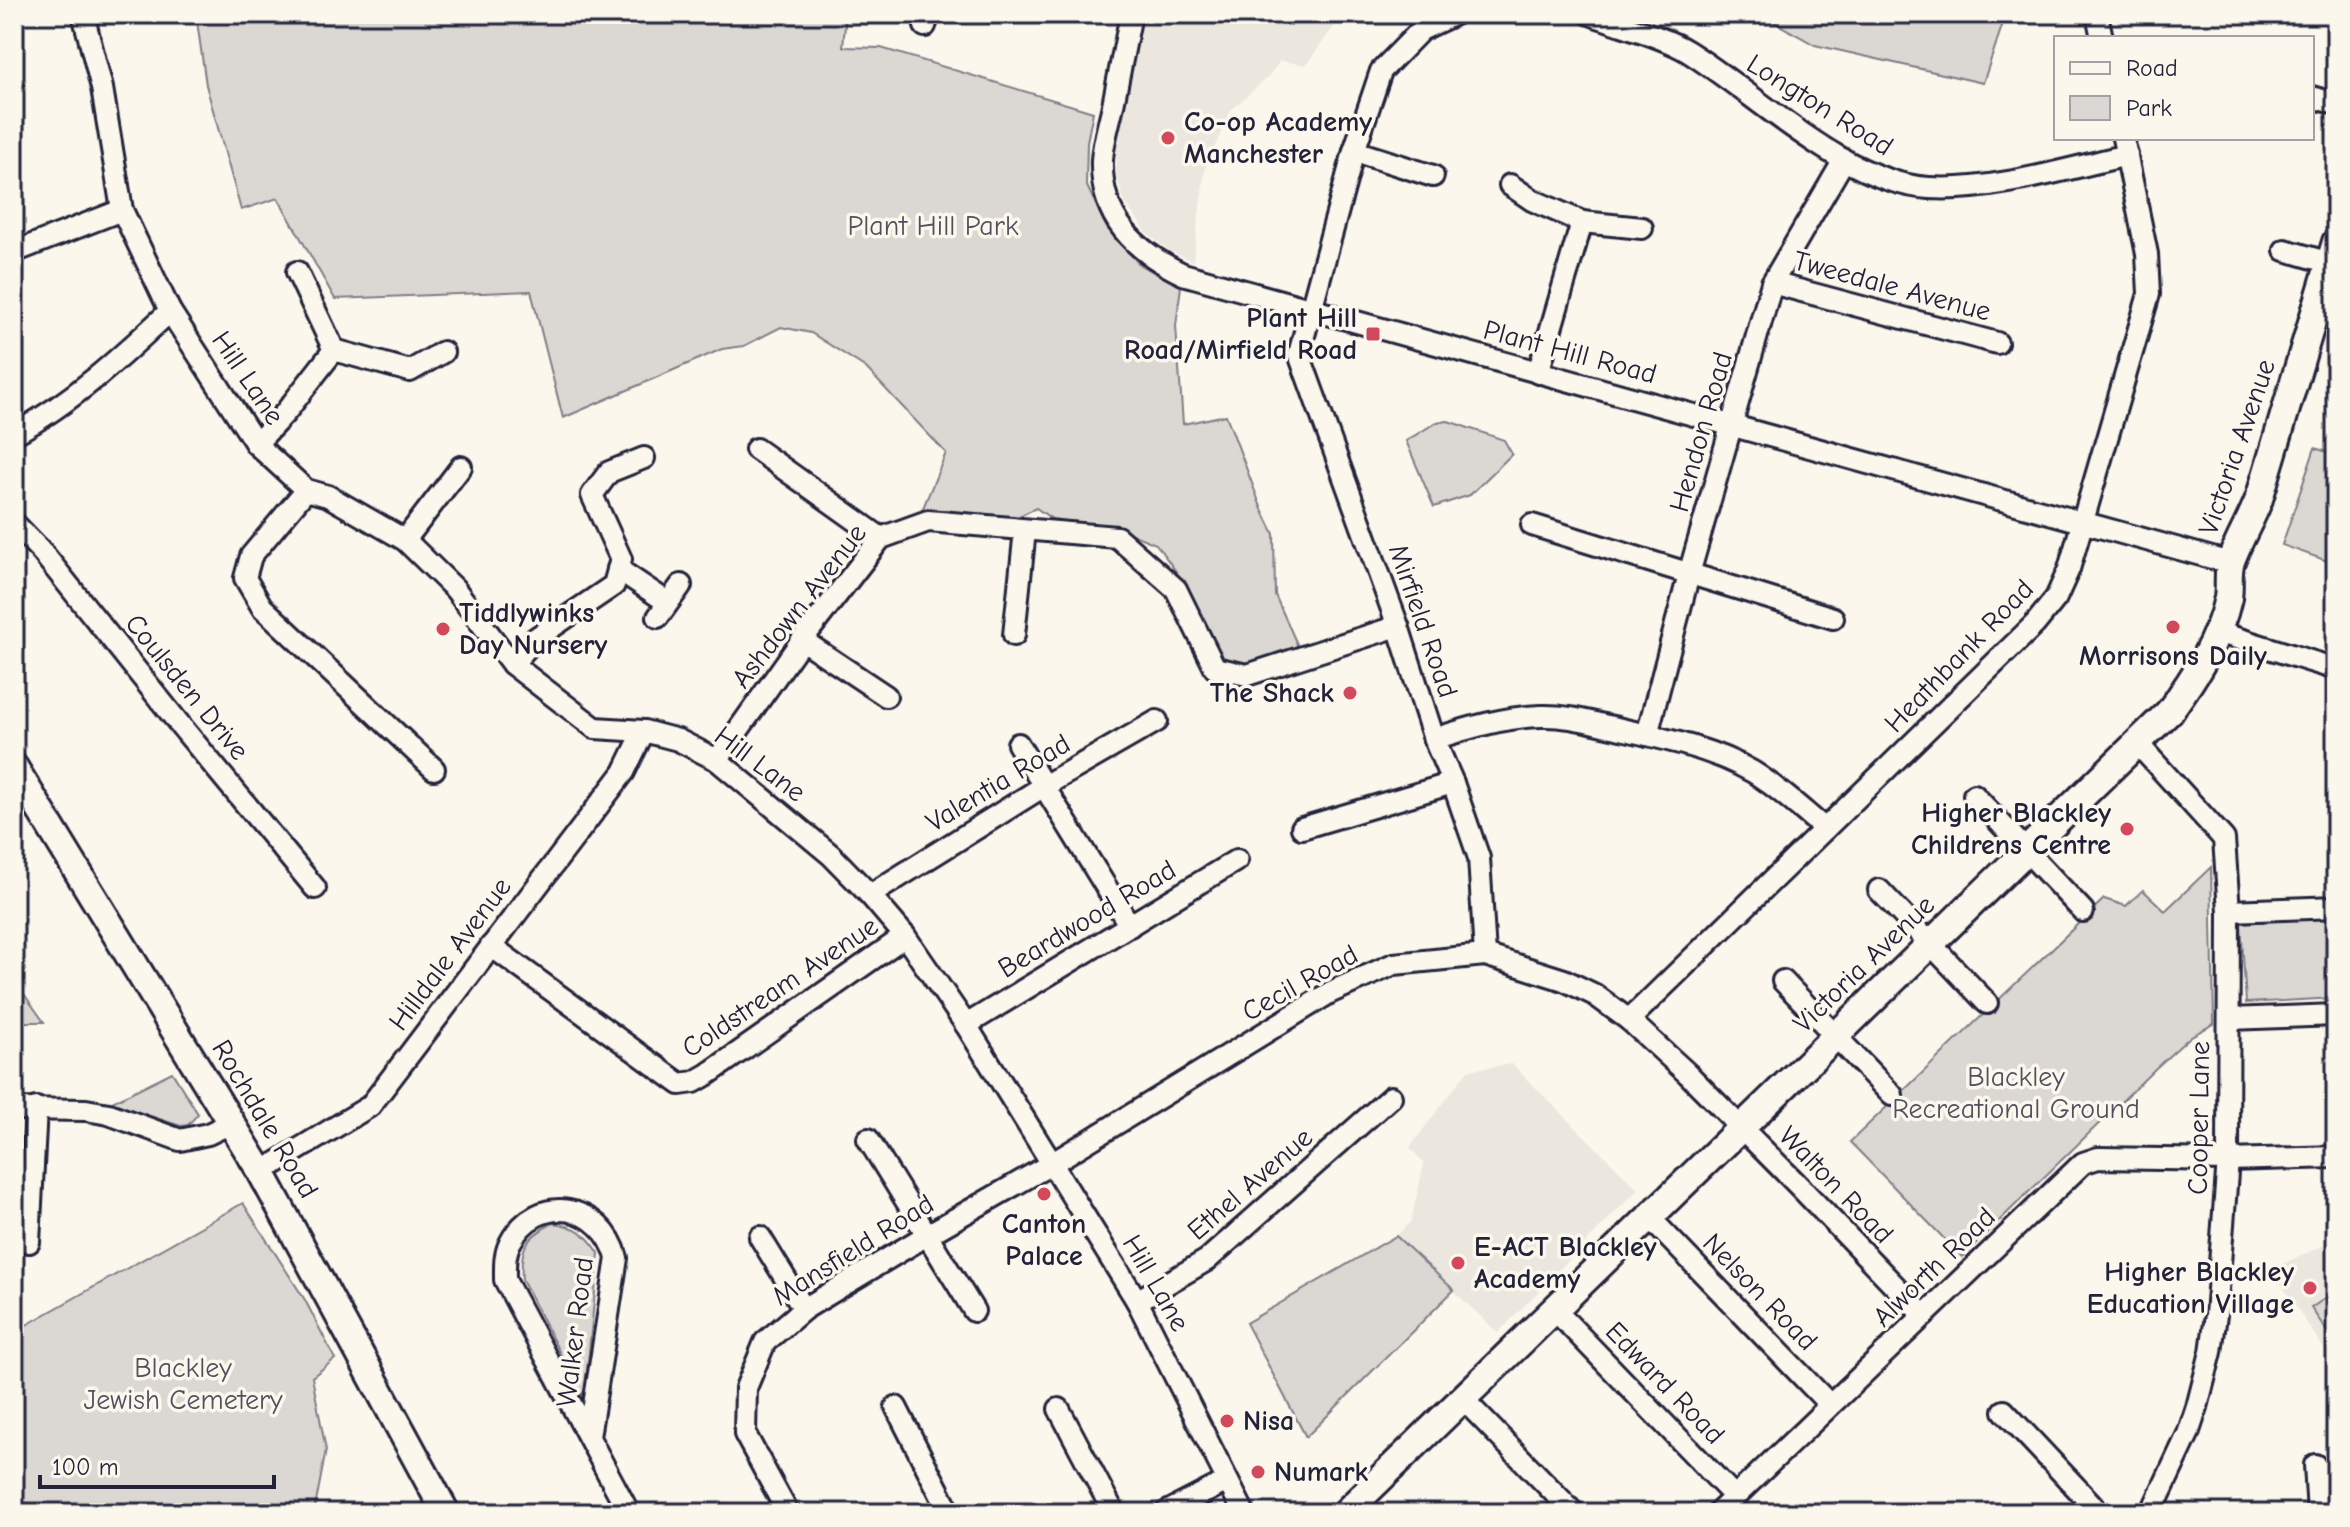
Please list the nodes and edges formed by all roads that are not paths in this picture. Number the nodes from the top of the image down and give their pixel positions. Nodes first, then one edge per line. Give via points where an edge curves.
1 (83, 14) edge
2 (1131, 14) edge
3 (1455, 14) edge
4 (1590, 14) edge
5 (2097, 14) edge
6 (2102, 36) edge
7 (2314, 98) edge
8 (2336, 104) edge
9 (2125, 147) edge
10 (1354, 151) junction
11 (1844, 160) junction
12 (1433, 176) dead end
13 (1510, 185) dead end
14 (122, 210) junction
15 (1582, 222) junction
16 (1642, 228) dead end
17 (2285, 250) dead end
18 (14, 252) edge
19 (2333, 252) edge
20 (297, 272) dead end
21 (1772, 283) junction
22 (1310, 308) junction
23 (170, 311) junction
24 (1997, 343) dead end
25 (334, 350) junction
26 (443, 352) dead end
27 (1538, 373) junction
28 (1733, 425) junction
29 (14, 434) edge
30 (256, 444) junction
31 (756, 449) dead end
32 (644, 458) dead end
33 (461, 467) dead end
34 (306, 490) junction
35 (2083, 522) junction
36 (14, 523) edge
37 (1532, 525) dead end
38 (1025, 530) junction
39 (881, 538) junction
40 (405, 540) junction
41 (2230, 563) junction
42 (618, 569) junction
43 (1689, 574) junction
44 (681, 585) dead end
45 (1833, 618) dead end
46 (1398, 626) junction
47 (2217, 632) junction
48 (1014, 635) dead end
49 (802, 640) junction
50 (512, 664) junction
51 (2336, 669) edge
52 (886, 696) dead end
53 (1157, 721) dead end
54 (644, 731) junction
55 (1647, 735) junction
56 (1434, 739) junction
57 (1018, 744) dead end
58 (2138, 744) junction
59 (717, 760) junction
60 (14, 767) edge
61 (434, 769) dead end
62 (1453, 783) junction
63 (1044, 786) junction
64 (1974, 795) dead end
65 (1302, 828) dead end
66 (1825, 829) junction
67 (2027, 851) junction
68 (1237, 860) dead end
69 (315, 888) dead end
70 (1879, 890) dead end
71 (870, 895) junction
72 (2336, 907) edge
73 (2083, 911) dead end
74 (2229, 911) junction
75 (1130, 926) junction
76 (905, 936) junction
77 (1930, 945) junction
78 (491, 946) junction
79 (1485, 955) junction
80 (1783, 981) dead end
81 (1987, 1003) dead end
82 (2336, 1015) edge
83 (2229, 1019) junction
84 (1629, 1020) junction
85 (966, 1025) junction
86 (1836, 1035) junction
87 (1892, 1095) dead end
88 (1391, 1097) dead end
89 (36, 1108) junction
90 (14, 1109) edge
91 (231, 1123) junction
92 (1741, 1127) junction
93 (868, 1139) dead end
94 (2336, 1157) edge
95 (2228, 1160) junction
96 (1051, 1164) junction
97 (261, 1172) junction
98 (1649, 1217) junction
99 (927, 1235) junction
100 (760, 1237) dead end
101 (29, 1242) dead end
102 (1137, 1301) junction
103 (804, 1309) junction
104 (1554, 1309) junction
105 (974, 1311) dead end
106 (1924, 1316) junction
107 (1463, 1399) junction
108 (1830, 1405) junction
109 (896, 1407) dead end
110 (1059, 1409) dead end
111 (2004, 1411) dead end
112 (589, 1437) junction
113 (2315, 1465) dead end
114 (1227, 1481) junction
115 (1735, 1497) junction
116 (446, 1513) edge
117 (629, 1513) edge
118 (788, 1513) edge
119 (950, 1513) edge
120 (1114, 1513) edge
121 (1165, 1513) edge
122 (1244, 1513) edge
123 (1345, 1513) edge
124 (1574, 1513) edge
125 (1718, 1513) edge
126 (2100, 1513) edge
127 (2151, 1513) edge
128 (2318, 1513) edge

1 - 14 street, Hill Lane via 102,88
2 - 22 street, Plant Hill Road via 1102,158 1105,191 1123,231 1154,261 1183,274
3 - 10 street via 1421,30 1381,71
4 - 11 street, Longton Road via 1684,49
5 - 6 street
7 - 8 street
9 - 11 street, Longton Road via 2001,183 1929,188 1886,180
9 - 35 street, Heathbank Road via 2147,254 2149,294
10 - 12 street
10 - 22 street
11 - 21 street, Hendon Road
13 - 15 street
14 - 18 street
14 - 23 street, Hill Lane
15 - 16 street
15 - 27 street
17 - 19 street
19 - 41 main road, Victoria Avenue via 2259,499
20 - 25 street
21 - 24 street, Tweedale Avenue
21 - 28 street, Hendon Road
22 - 27 street, Plant Hill Road
22 - 46 street, Mirfield Road via 1299,354
23 - 29 street via 44,418
23 - 30 street, Hill Lane
25 - 26 street via 410,371
25 - 30 street
27 - 28 street, Plant Hill Road
28 - 35 street, Plant Hill Road
28 - 43 street, Hendon Road
30 - 34 street, Hill Lane
31 - 39 street
32 - 42 street via 609,472 592,495 621,559
33 - 40 street
34 - 40 street, Hill Lane via 328,496
34 - 61 street via 251,556 245,578 262,607
35 - 41 street, Plant Hill Road
35 - 66 street, Heathbank Road via 2063,585 2042,616
36 - 69 street, Coulsden Drive
37 - 43 street
38 - 39 street, Ashdown Avenue via 928,521
38 - 46 street, Ashdown Avenue via 1117,537 1176,589 1215,668 1247,675
38 - 48 street
39 - 49 street, Ashdown Avenue
40 - 50 street, Hill Lane via 455,589
41 - 47 main road, Victoria Avenue via 2228,597
42 - 44 street via 663,610
42 - 50 street via 614,585 536,638
43 - 45 street
43 - 55 street, Hendon Road
46 - 56 street, Mirfield Road
47 - 51 street
47 - 58 main road, Victoria Avenue via 2185,690
49 - 52 street
49 - 59 street, Ashdown Avenue
50 - 54 street, Hill Lane via 595,728
53 - 63 street, Valentia Road
54 - 59 street, Hill Lane via 678,740
54 - 78 street, Hilldale Avenue via 624,772
55 - 56 street via 1542,716
55 - 66 street via 1730,760 1768,781
56 - 62 street, Mirfield Road
57 - 63 street
58 - 67 main road, Victoria Avenue
58 - 74 street, Cooper Lane via 2224,839
59 - 71 street, Hill Lane via 831,855
60 - 91 main road, Rochdale Road
62 - 65 street
62 - 79 street, Mirfield Road via 1479,858
63 - 71 street, Valentia Road
63 - 75 street
64 - 67 street
66 - 84 street, Heathbank Road
67 - 73 street
67 - 77 main road, Victoria Avenue
68 - 75 street, Beardwood Road
70 - 77 street
71 - 76 street, Hill Lane
72 - 74 street
74 - 83 street, Cooper Lane
75 - 85 street, Beardwood Road
76 - 78 street, Coldstream Avenue via 708,1074 680,1084
76 - 85 street, Hill Lane
77 - 81 street
77 - 86 main road, Victoria Avenue
78 - 97 street, Hilldale Avenue via 370,1106
79 - 84 street, Cecil Road via 1579,986
79 - 96 street, Cecil Road via 1394,964 1331,992
80 - 86 street
82 - 83 street
83 - 95 street, Cooper Lane
84 - 92 street, Cecil Road
85 - 96 street, Hill Lane
86 - 87 street
86 - 92 main road, Victoria Avenue
88 - 102 street, Ethel Avenue via 1207,1260
89 - 90 street
89 - 91 street via 109,1114 180,1140
89 - 101 street
91 - 97 main road, Rochdale Road
92 - 98 main road, Victoria Avenue
92 - 106 street, Walton Road
93 - 99 street
94 - 95 street, Alworth Road
95 - 106 street, Alworth Road via 2098,1158 2083,1163
95 - 127 street, Cooper Lane via 2216,1315 2205,1380 2188,1434
96 - 99 street, Mansfield Road
96 - 102 street, Hill Lane
97 - 116 main road, Rochdale Road
98 - 104 main road, Victoria Avenue
98 - 108 street, Nelson Road
99 - 103 street, Mansfield Road
99 - 105 street
100 - 103 street
102 - 114 street, Hill Lane
103 - 118 street, Mansfield Road via 765,1342 746,1388 745,1434
104 - 107 main road, Victoria Avenue
104 - 115 street, Edward Road
106 - 108 street, Alworth Road
107 - 123 main road, Victoria Avenue
107 - 124 street
108 - 115 street, Alworth Road
109 - 119 street
110 - 120 street
111 - 126 street
112 - 112 street, Walker Road via 505,1280 509,1245 543,1211 591,1218 613,1243 617,1258
112 - 117 street, Walker Road
113 - 128 street
114 - 121 street
114 - 122 street, Hill Lane
115 - 125 street, Alworth Road

